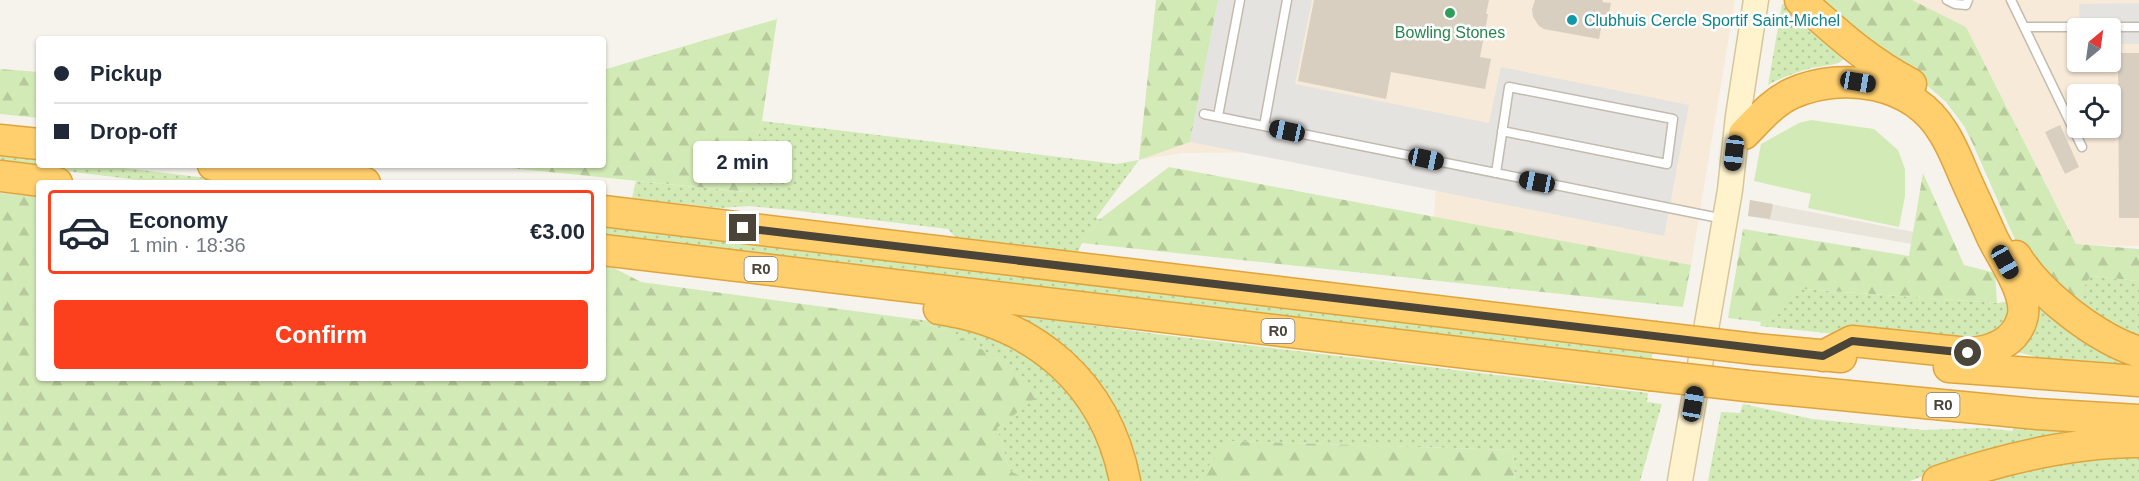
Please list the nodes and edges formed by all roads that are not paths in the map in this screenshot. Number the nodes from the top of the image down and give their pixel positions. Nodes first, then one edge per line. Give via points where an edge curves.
1 (1240, 0) edge
2 (1287, 0) edge
3 (1756, 0) edge
4 (1772, 0) edge
5 (1800, 0) edge
6 (1947, 0) edge
7 (1968, 0) edge
8 (2011, 0) edge
9 (2024, 27) junction
10 (2139, 27) edge
11 (1204, 114) dead end
12 (1218, 116) junction
13 (1264, 126) junction
14 (1502, 131) junction
15 (1744, 134) junction
16 (0, 140) edge
17 (36, 144) edge
18 (2082, 147) dead end
19 (238, 168) edge
20 (1496, 173) junction
21 (0, 176) edge
22 (36, 180) edge
23 (340, 180) edge
24 (1730, 190) junction
25 (606, 212) edge
26 (1725, 219) junction
27 (606, 250) edge
28 (906, 286) junction
29 (2139, 352) edge
30 (1823, 356) junction
31 (2139, 381) edge
32 (2139, 420) edge
33 (2139, 442) edge
34 (1125, 481) edge
35 (1680, 481) edge
36 (1938, 481) edge

1 - 12 lane
2 - 13 lane
3 - 24 main road
4 - 15 main road via 1757,91
5 - 29 highway via 1832,31 1936,103 1951,121 1977,170 1996,219 2026,272 2084,322
6 - 7 lane via 1965,5
8 - 9 lane
9 - 10 lane
9 - 18 lane
11 - 12 lane
12 - 13 lane
13 - 20 lane
14 - 14 lane via 1667,164 1673,119 1509,87
14 - 20 lane
15 - 24 main road
15 - 30 highway via 1782,99 1827,84 1858,82 1893,89 1919,104 1943,130 2023,304 2023,317 2015,334 1980,352 1852,341
16 - 17 highway
19 - 23 highway
20 - 26 lane
21 - 22 highway
24 - 26 main road
25 - 30 highway, R0, bridge
26 - 35 main road
27 - 28 highway, R0
28 - 32 highway, R0, bridge via 1747,386
28 - 34 highway via 937,308 998,323 1053,356 1100,413 1116,447
30 - 31 highway, R0
33 - 36 highway via 2089,444 2038,453

